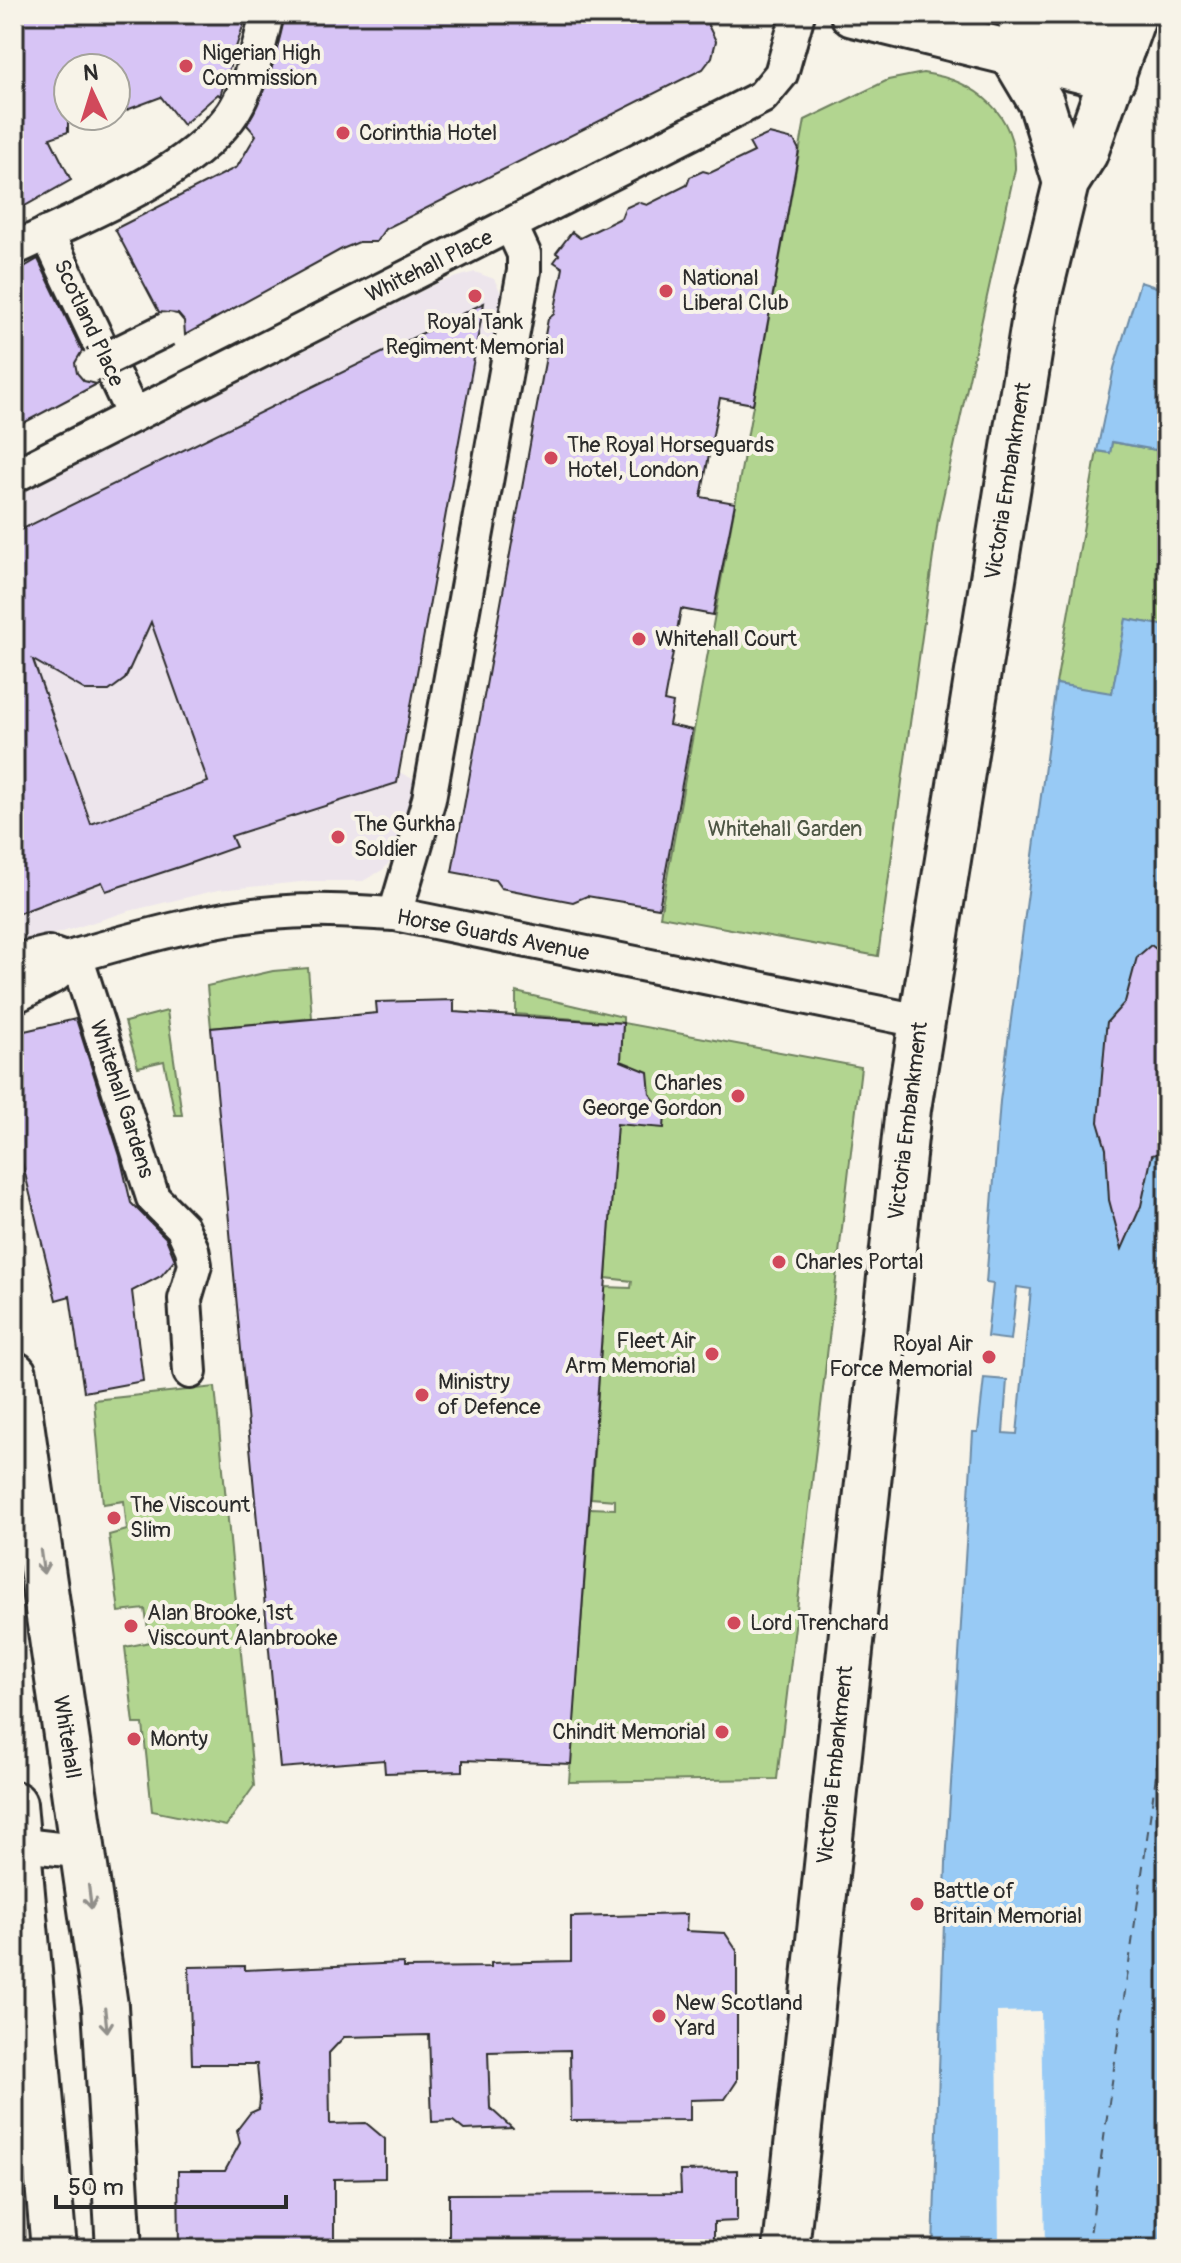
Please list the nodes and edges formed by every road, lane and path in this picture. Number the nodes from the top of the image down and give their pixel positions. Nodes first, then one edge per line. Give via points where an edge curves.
1 (267, 14) edge
2 (798, 14) edge
3 (853, 14) edge
4 (1016, 34) edge
5 (1123, 46) edge
6 (1066, 183) junction
7 (511, 226) junction
8 (47, 233) junction
9 (14, 249) edge
10 (167, 329) dead end
11 (94, 365) dead end
12 (132, 413) junction
13 (14, 476) edge
14 (395, 914) junction
15 (71, 958) junction
16 (14, 961) edge
17 (14, 997) edge
18 (920, 1021) junction
19 (190, 1372) dead end
20 (14, 1374) edge
21 (17, 1418) edge
22 (15, 1831) edge
23 (85, 1852) junction
24 (54, 2249) edge
25 (119, 2249) edge
26 (786, 2249) edge

1 - 8 street via 258,53 231,116 198,149 155,178
2 - 7 street, Whitehall Place via 781,74 762,97
3 - 4 main road
4 - 5 main road via 1046,59
4 - 6 main road
5 - 6 main road, Victoria Embankment via 1085,153
6 - 18 main road, Victoria Embankment via 1038,298
7 - 12 street, Whitehall Place
7 - 14 street via 524,254 524,271 429,799
8 - 9 street
8 - 12 street, Scotland Place
10 - 11 street, bridge
12 - 13 street, Whitehall Place
14 - 15 street, Horse Guards Avenue via 253,915
14 - 18 street, Horse Guards Avenue
15 - 16 street, Horse Guards Avenue via 48,953
15 - 17 street, Horse Guards Avenue via 56,975
15 - 19 street, Whitehall Gardens via 153,1198 176,1220 192,1249 195,1265 185,1299
18 - 26 main road, Victoria Embankment via 831,1799
20 - 21 main road, Whitehall
21 -> 23 main road, Whitehall
22 - 23 street
22 - 24 main road
23 -> 25 main road, Whitehall via 113,2101

